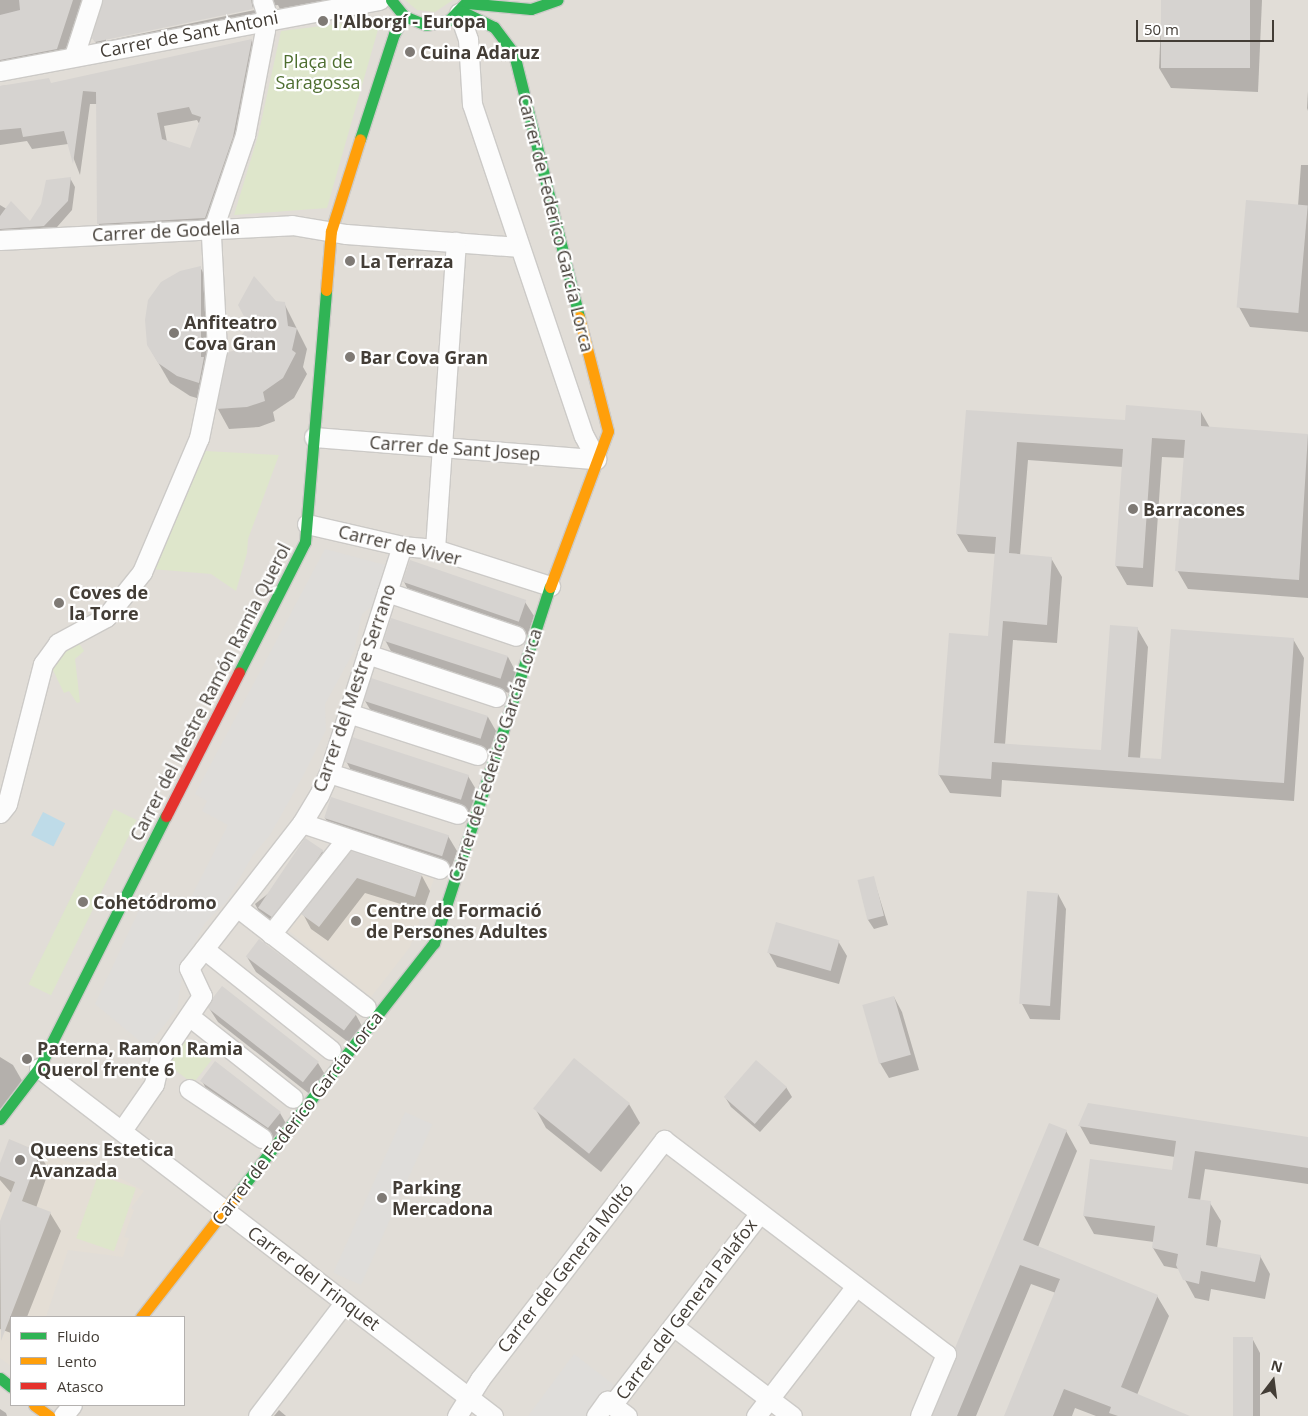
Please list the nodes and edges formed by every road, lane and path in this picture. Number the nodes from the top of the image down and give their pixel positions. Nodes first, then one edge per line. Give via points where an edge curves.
1 (92, 0) edge
2 (262, 0) edge
3 (379, 0) edge
4 (391, 0) edge
5 (558, 0) edge
6 (464, 7) edge
7 (404, 16) junction
8 (265, 20) junction
9 (74, 56) junction
10 (0, 70) edge
11 (213, 229) junction
12 (331, 231) junction
13 (456, 242) junction
14 (2, 245) edge
15 (518, 246) junction
16 (314, 437) junction
17 (442, 447) junction
18 (596, 459) junction
19 (307, 524) junction
20 (402, 546) junction
21 (435, 549) junction
22 (550, 586) junction
23 (387, 592) junction
24 (516, 636) dead end
25 (367, 654) junction
26 (496, 697) dead end
27 (348, 713) junction
28 (477, 755) dead end
29 (329, 774) junction
30 (0, 813) edge
31 (458, 814) dead end
32 (302, 823) junction
33 (347, 838) junction
34 (440, 869) dead end
35 (237, 907) junction
36 (271, 934) junction
37 (204, 949) junction
38 (366, 1007) dead end
39 (189, 1016) junction
40 (331, 1050) dead end
41 (39, 1068) junction
42 (189, 1089) dead end
43 (292, 1098) dead end
44 (0, 1119) edge
45 (127, 1123) dead end
46 (262, 1138) dead end
47 (226, 1210) junction
48 (760, 1213) junction
49 (856, 1286) junction
50 (345, 1302) junction
51 (142, 1316) edge
52 (673, 1326) junction
53 (0, 1378) edge
54 (10, 1386) edge
55 (470, 1398) junction
56 (770, 1399) junction
57 (35, 1406) edge
58 (71, 1406) edge
59 (610, 1410) edge
60 (49, 1416) edge
61 (63, 1416) edge
62 (258, 1416) edge
63 (457, 1416) edge
64 (494, 1416) edge
65 (756, 1416) edge
66 (792, 1416) edge
67 (920, 1416) edge

1 - 9 street
2 - 8 street
3 - 8 street, Carrer de Sant Antoni
4 - 7 street
5 - 6 street via 531,9
6 - 7 street via 449,20 432,24 414,22
6 - 15 street, Carrer de Federico García Lorca via 472,104
6 - 18 street, Carrer de Federico García Lorca via 494,27 514,54 608,431
7 - 12 street, Carrer del Mestre Ramón Ramia Querol via 394,34
8 - 9 street, Carrer de Sant Antoni
8 - 11 street via 245,135
9 - 10 street, Carrer de Sant Antoni
11 - 12 street, Carrer de Godella via 292,224
11 - 14 street, Carrer de Godella
11 - 30 street via 217,350 199,438 142,572 106,618 58,644 43,664 7,804
12 - 13 street, Carrer de Godella
12 - 16 street, Carrer del Mestre Ramón Ramia Querol
13 - 15 street, Carrer de Godella
13 - 17 street
15 - 18 street, Carrer de Federico García Lorca via 584,436
16 - 17 street, Carrer de Sant Josep
16 - 19 street, Carrer del Mestre Ramón Ramia Querol
17 - 18 street, Carrer de Sant Josep
17 - 21 street
18 - 22 street, Carrer de Federico García Lorca
19 - 20 street, Carrer de Viver
19 - 41 street, Carrer del Mestre Ramón Ramia Querol via 306,542
20 - 21 street, Carrer de Viver
20 - 23 street, Carrer del Mestre Serrano
21 - 22 street, Carrer de Viver
22 - 47 street, Carrer de Federico García Lorca via 434,943
23 - 24 street
23 - 25 street, Carrer del Mestre Serrano
25 - 26 street
25 - 27 street, Carrer del Mestre Serrano
27 - 28 street
27 - 29 street, Carrer del Mestre Serrano
29 - 31 street
29 - 32 street, Carrer del Mestre Serrano
32 - 33 street
32 - 35 street, Carrer del Mestre Serrano
33 - 34 street
33 - 36 street
35 - 36 street
35 - 37 street, Carrer del Mestre Serrano
36 - 38 street
37 - 39 street, Carrer del Mestre Serrano via 189,968 202,996
37 - 40 street
39 - 43 street
39 - 45 street via 160,1058 154,1084
41 - 44 street, Carrer del Mestre Ramón Ramia Querol
41 - 47 street, Carrer del Trinquet
42 - 46 street
47 - 50 street, Carrer del Trinquet
47 - 51 street, Carrer de Federico García Lorca
48 - 49 street
48 - 52 street, Carrer del General Palafox
48 - 55 street, Carrer del General Moltó via 664,1140 480,1379
49 - 56 street
49 - 67 street via 946,1354
50 - 55 street, Carrer del Trinquet
50 - 62 street
52 - 56 street
52 - 59 street, Carrer del General Palafox
53 - 54 street
55 - 63 street, Carrer del General Moltó
55 - 64 street, Carrer del Trinquet
56 - 65 street
56 - 66 street
57 - 60 street
58 - 61 street

